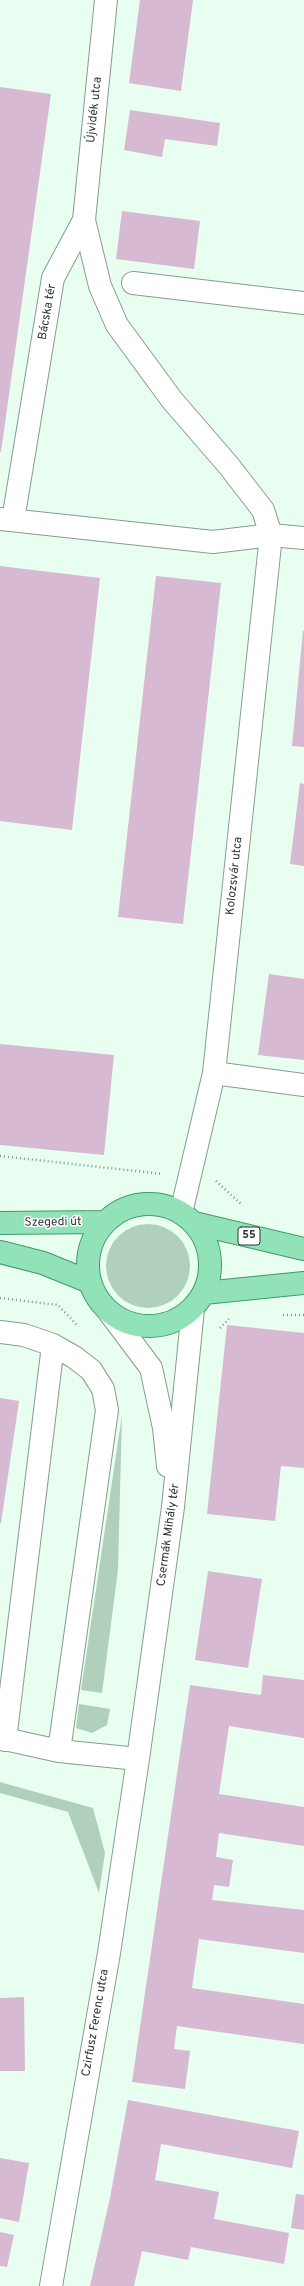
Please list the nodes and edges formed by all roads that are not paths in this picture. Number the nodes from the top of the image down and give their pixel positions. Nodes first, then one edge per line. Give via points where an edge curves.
1 (106, 0) edge
2 (84, 220) junction
3 (133, 283) dead end
4 (304, 303) edge
5 (6, 520) edge
6 (271, 535) junction
7 (304, 538) edge
8 (214, 1073) junction
9 (304, 1085) edge
10 (187, 1218) junction
11 (105, 1222) junction
12 (0, 1223) edge
13 (304, 1249) edge
14 (0, 1252) edge
15 (90, 1282) junction
16 (304, 1283) edge
17 (198, 1301) junction
18 (109, 1312) junction
19 (0, 1332) edge
20 (53, 1345) junction
21 (173, 1507) junction
22 (3, 1739) edge
23 (59, 1751) junction
24 (138, 1760) junction
25 (51, 2286) edge

1 - 2 street, Újvidék utca
2 - 5 street, Bácska tér via 53,278
2 - 6 street via 100,286 117,325 172,400 263,510
3 - 4 street
5 - 6 street, Bácska tér via 213,542
6 - 7 street, Bácska tér
6 - 8 street, Kolozsvár utca
8 - 9 street
8 - 10 street, Kolozsvár utca via 189,1177
10 - 11 main road, 55 via 162,1206 142,1204 122,1210
10 - 13 main road, 55
10 - 17 main road via 208,1249 211,1269
11 - 12 main road, Szegedi út
11 - 15 main road, 55 via 94,1238 88,1258
14 - 15 main road via 43,1263
15 - 18 main road, 55 via 96,1296
16 - 17 main road, 55
17 - 18 main road, 55 via 182,1317 165,1325 145,1327 126,1322
17 - 21 street, Csermák Mihály tér
18 - 21 street via 151,1368 164,1428
19 - 20 street via 24,1335
20 - 22 street
20 - 23 street via 91,1370 103,1389 107,1410
21 - 24 street, Csermák Mihály tér
22 - 23 street
23 - 24 street
24 - 25 street, Czirfusz Ferenc utca via 109,1953

